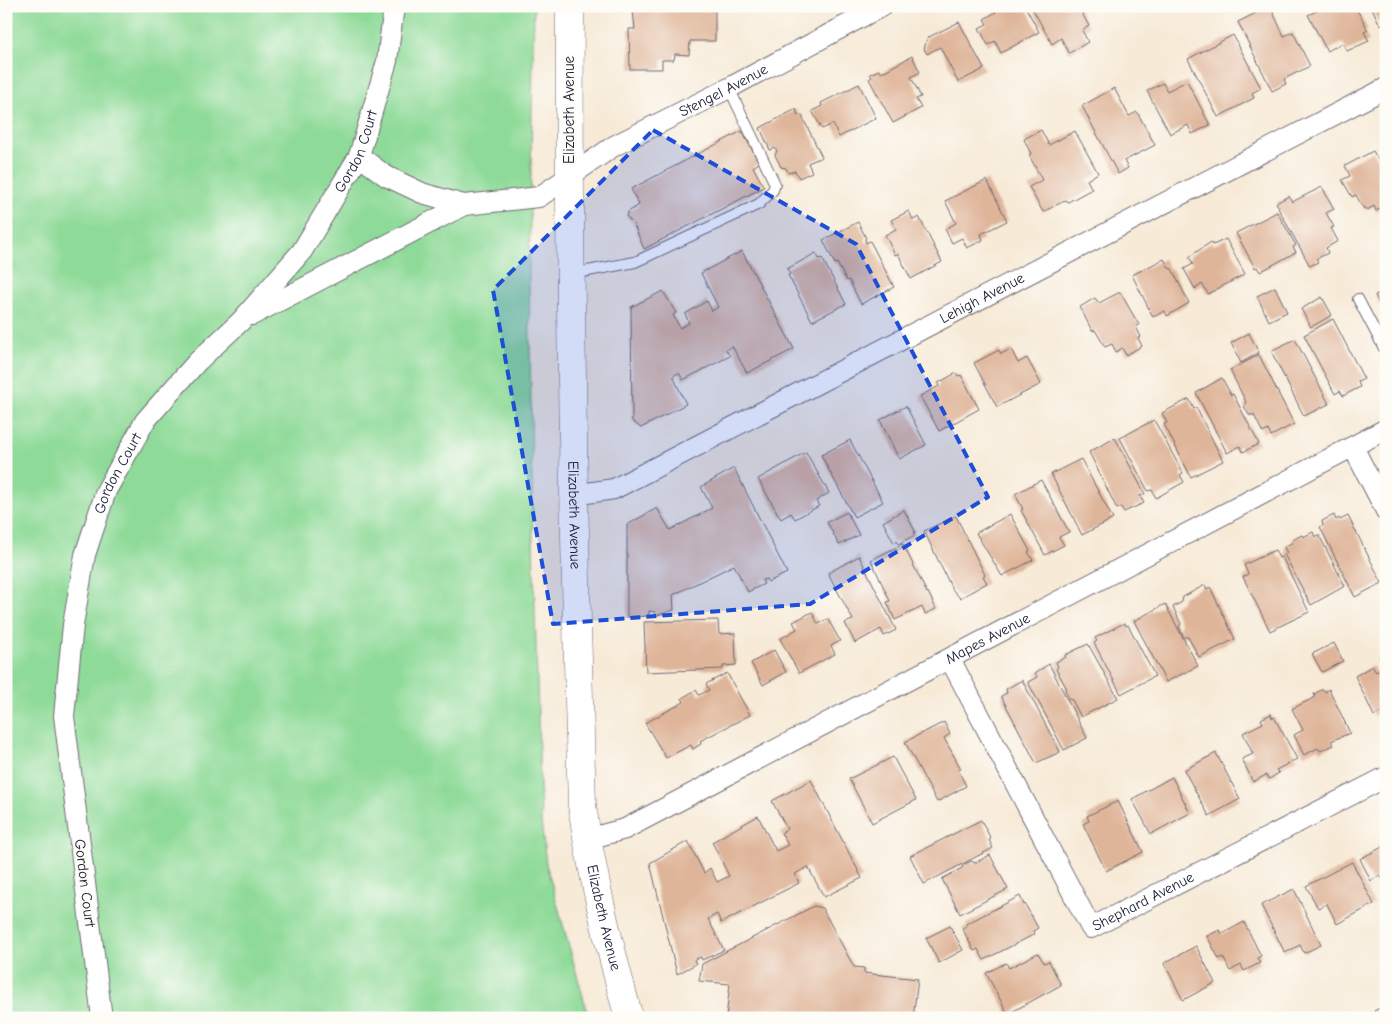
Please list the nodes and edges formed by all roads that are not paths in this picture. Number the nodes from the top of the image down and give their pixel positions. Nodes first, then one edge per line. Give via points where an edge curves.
1 (394, 6) edge
2 (570, 6) edge
3 (882, 6) edge
4 (729, 88) junction
5 (1386, 88) edge
6 (359, 156) junction
7 (568, 177) junction
8 (464, 205) junction
9 (569, 274) junction
10 (1358, 299) dead end
11 (241, 321) junction
12 (1386, 352) edge
13 (1386, 429) edge
14 (1353, 447) junction
15 (573, 495) junction
16 (1386, 511) edge
17 (950, 659) junction
18 (1386, 777) edge
19 (587, 839) junction
20 (102, 1018) edge
21 (629, 1018) edge

1 - 6 street, Gordon Court via 387,61
2 - 7 main road, Elizabeth Avenue
3 - 4 street, Stengel Avenue
4 - 7 street, Stengel Avenue via 614,146
4 - 9 lane via 775,184 773,190 759,204 635,262
5 - 15 street, Lehigh Avenue via 614,489
6 - 8 street via 386,176 422,193
6 - 11 street, Gordon Court via 302,252
7 - 8 street, Stengel Avenue via 539,198
7 - 9 main road, Elizabeth Avenue
8 - 11 street
9 - 15 main road, Elizabeth Avenue
10 - 12 lane
11 - 20 street, Gordon Court via 197,362 145,421 106,491 85,555 72,625 64,716
13 - 14 street, Mapes Avenue
14 - 16 street
14 - 17 street, Mapes Avenue
15 - 19 main road, Elizabeth Avenue via 582,805
17 - 18 street, Shephard Avenue via 1092,928
17 - 19 street, Mapes Avenue via 625,829
19 - 21 main road, Elizabeth Avenue

